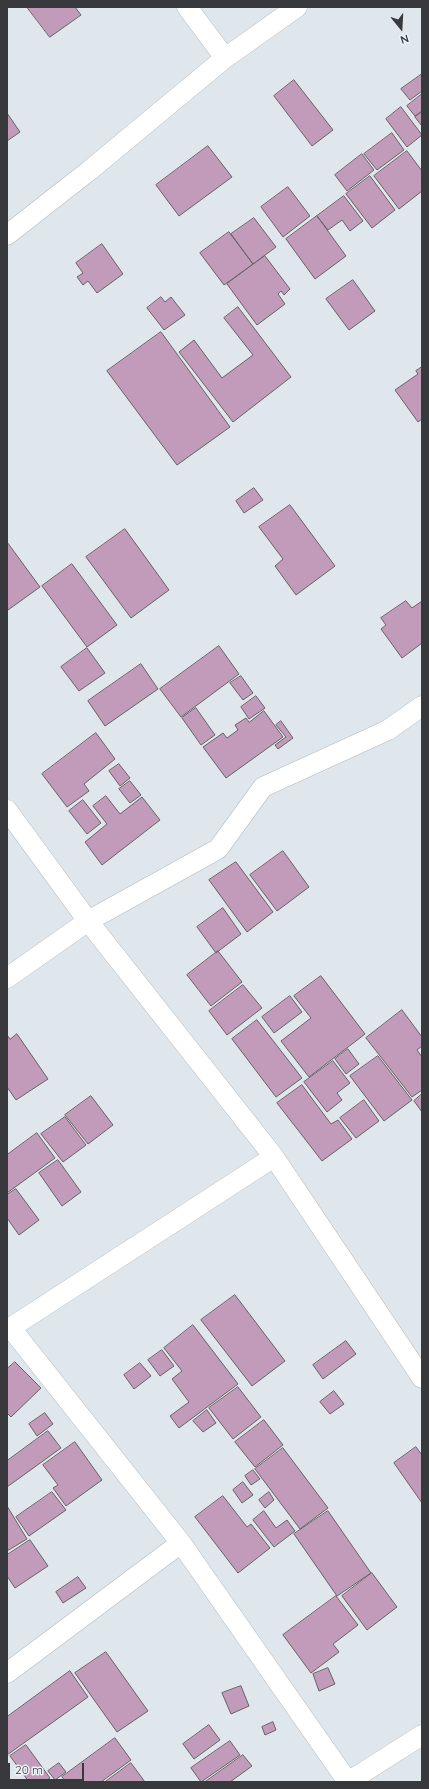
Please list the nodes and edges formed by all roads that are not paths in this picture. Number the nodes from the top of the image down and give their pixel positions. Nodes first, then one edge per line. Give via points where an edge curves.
1 (187, 7) edge
2 (297, 7) edge
3 (225, 58) junction
4 (7, 235) edge
5 (422, 706) edge
6 (7, 810) edge
7 (88, 921) junction
8 (7, 978) edge
9 (274, 1157) junction
10 (8, 1328) edge
11 (422, 1378) edge
12 (181, 1543) junction
13 (7, 1673) edge
14 (422, 1735) edge
15 (348, 1782) edge

1 - 3 street
2 - 3 street
3 - 4 street
5 - 7 street via 388,730 263,787 218,849
6 - 7 street
7 - 8 street
7 - 9 street
9 - 10 street
9 - 11 street
10 - 12 street
12 - 13 street
12 - 15 street
14 - 15 street

